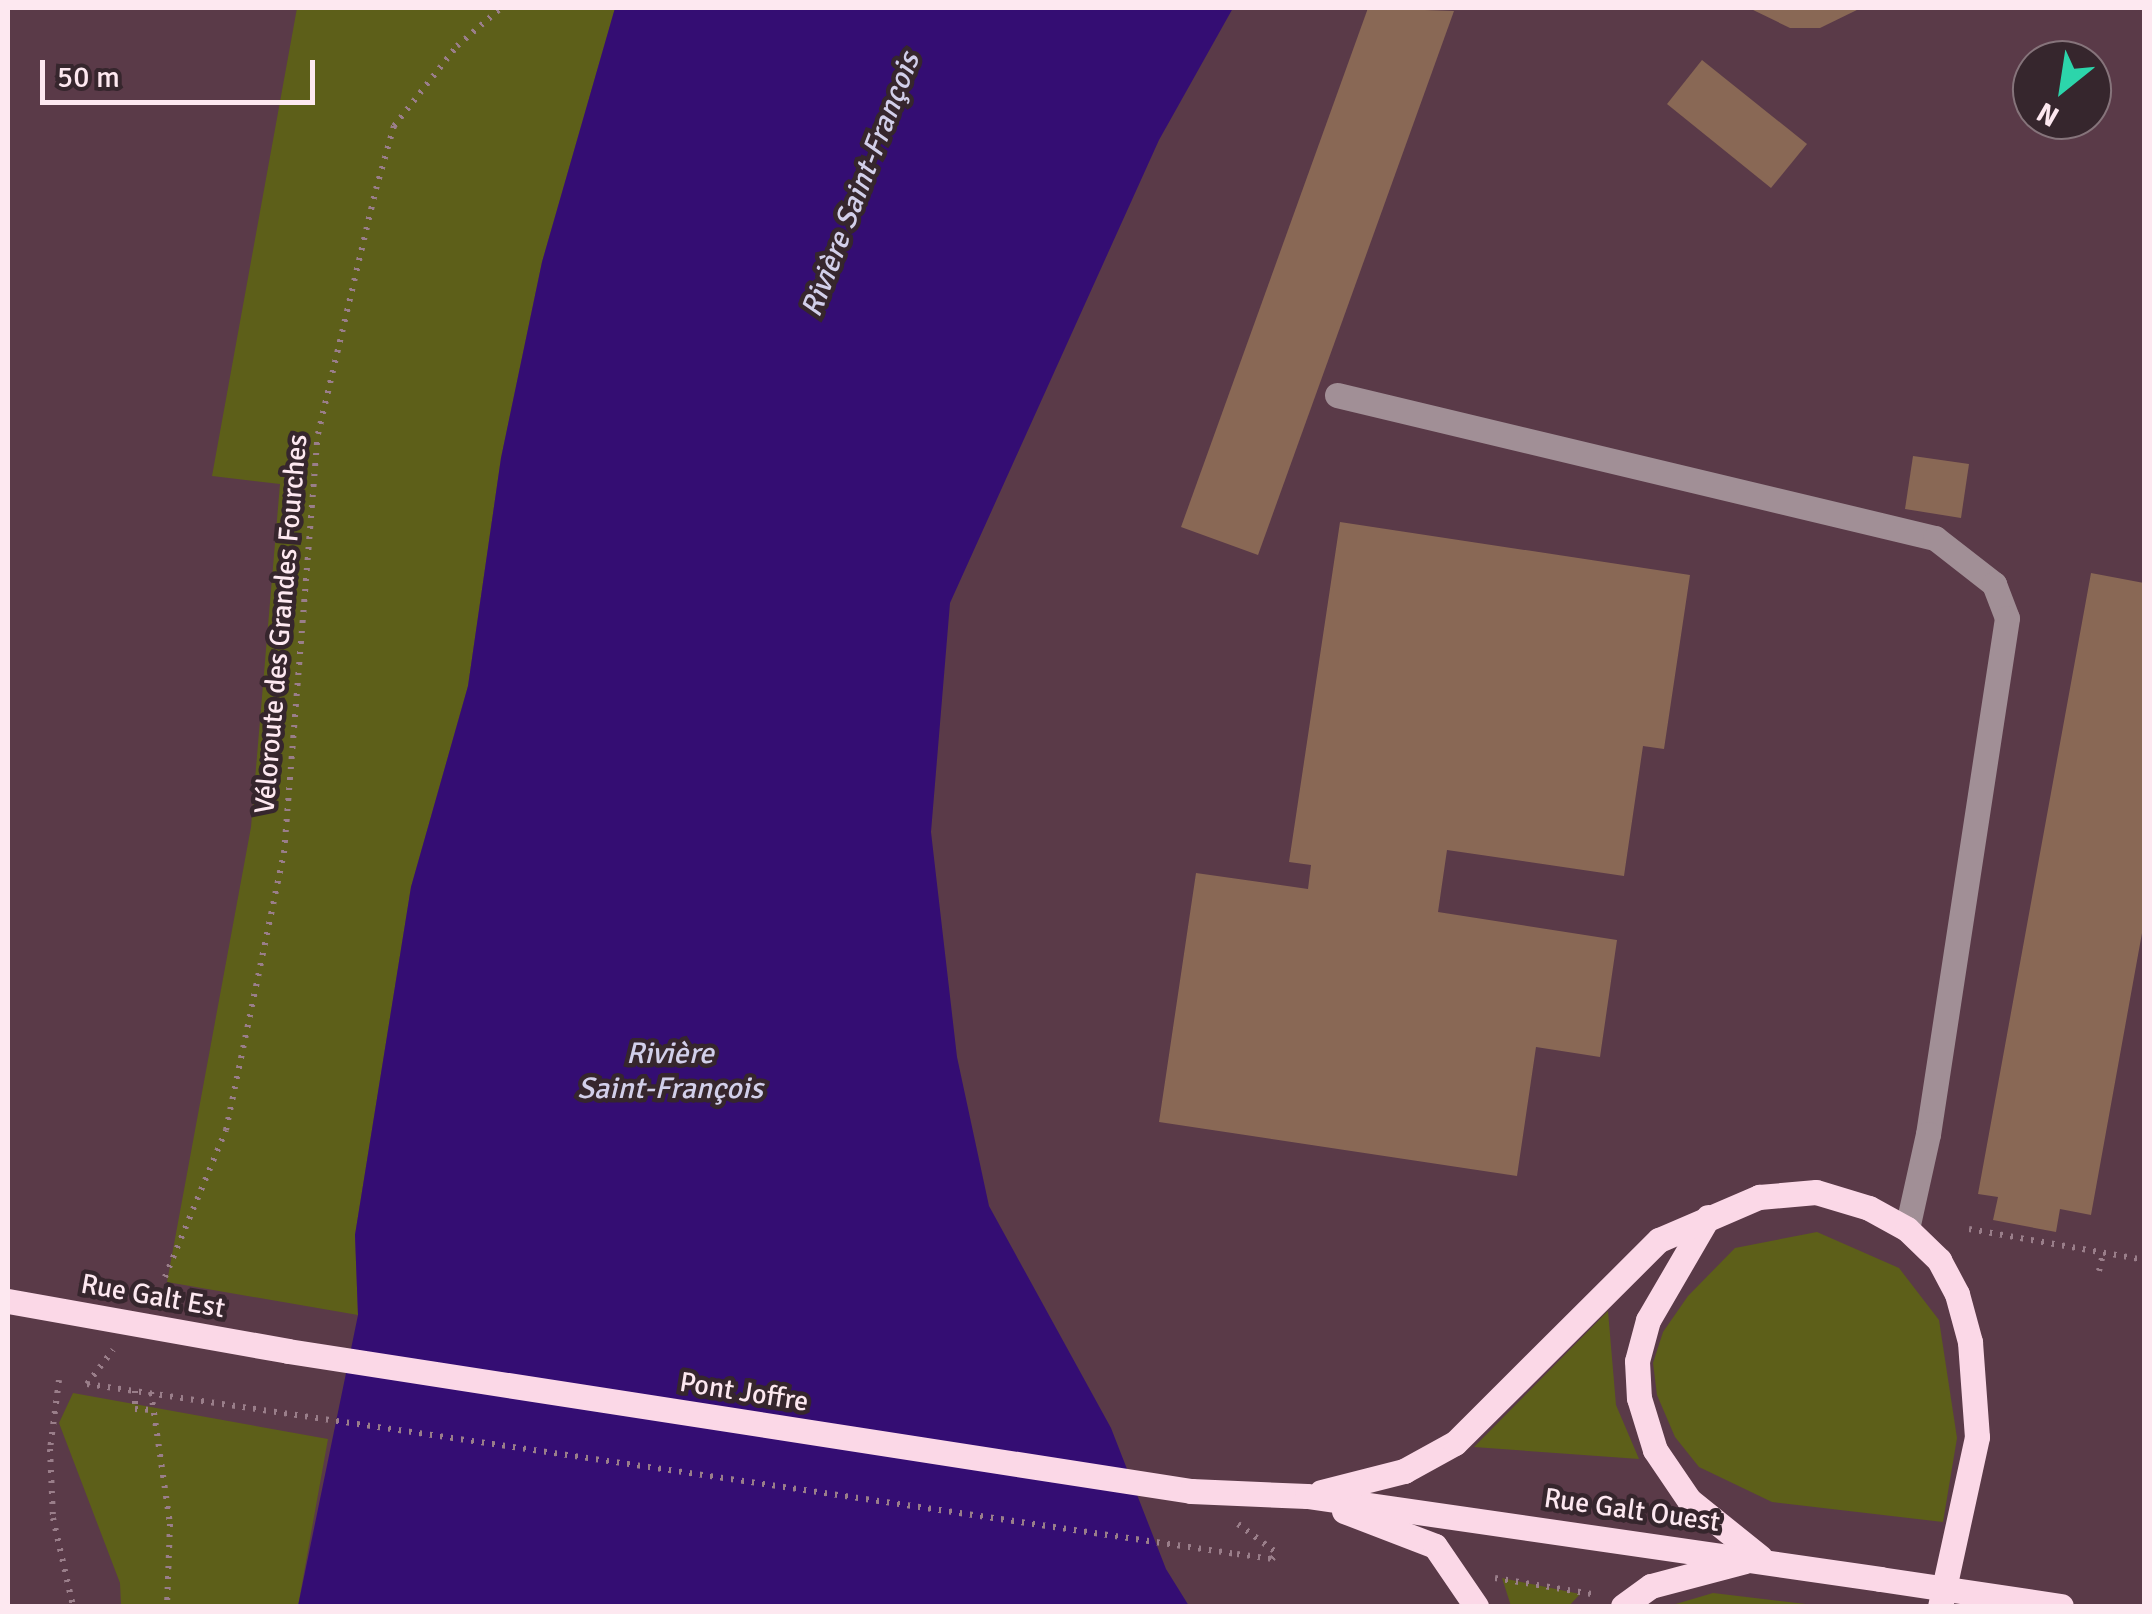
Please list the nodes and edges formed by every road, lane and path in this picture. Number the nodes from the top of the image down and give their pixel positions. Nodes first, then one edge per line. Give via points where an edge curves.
1 (501, 8) edge
2 (1337, 395) dead end
3 (1708, 1216) junction
4 (2025, 1226) dead end
5 (1907, 1229) junction
6 (1970, 1229) dead end
7 (2023, 1238) junction
8 (2103, 1253) junction
9 (2144, 1260) edge
10 (2099, 1270) dead end
11 (165, 1277) dead end
12 (8, 1301) edge
13 (288, 1351) joint
14 (59, 1380) dead end
15 (86, 1384) dead end
16 (135, 1392) junction
17 (151, 1392) dead end
18 (153, 1410) junction
19 (1192, 1491) joint
20 (1307, 1496) junction
21 (1277, 1553) dead end
22 (1760, 1557) junction
23 (1486, 1576) dead end
24 (1592, 1594) dead end
25 (73, 1606) edge
26 (167, 1606) edge
27 (1476, 1606) edge
28 (1623, 1606) edge
29 (1944, 1606) edge
30 (2061, 1606) edge

1 - 11 path, Véloroute des Grandes Fourches via 458,46 394,126 376,189 318,434 284,853 226,1130
2 - 5 lane via 1935,538 1994,584 2007,618 1928,1134
3 - 5 main road via 1760,1197 1816,1192 1869,1208
3 - 20 main road via 1658,1240 1455,1443 1404,1471
3 - 22 main road via 1648,1320 1637,1361 1638,1398 1655,1450 1690,1500
4 - 7 path
5 - 29 main road via 1939,1260 1970,1342 1977,1438
6 - 7 path
7 - 8 path
8 - 9 path
8 - 10 path
12 - 13 main road, Rue Galt Est
13 - 19 main road, Pont Joffre
14 - 25 path via 50,1449 53,1518
15 - 16 path, bridge
16 - 18 path via 135,1410
16 - 21 path, bridge via 1272,1559
17 - 18 path
18 - 26 path via 170,1524
19 - 20 main road, Rue Galt Ouest
20 - 22 main road, Rue Galt Ouest
20 - 27 main road via 1435,1546
22 - 28 main road via 1651,1586
22 - 30 main road, Rue Galt Ouest, bridge
23 - 24 path

